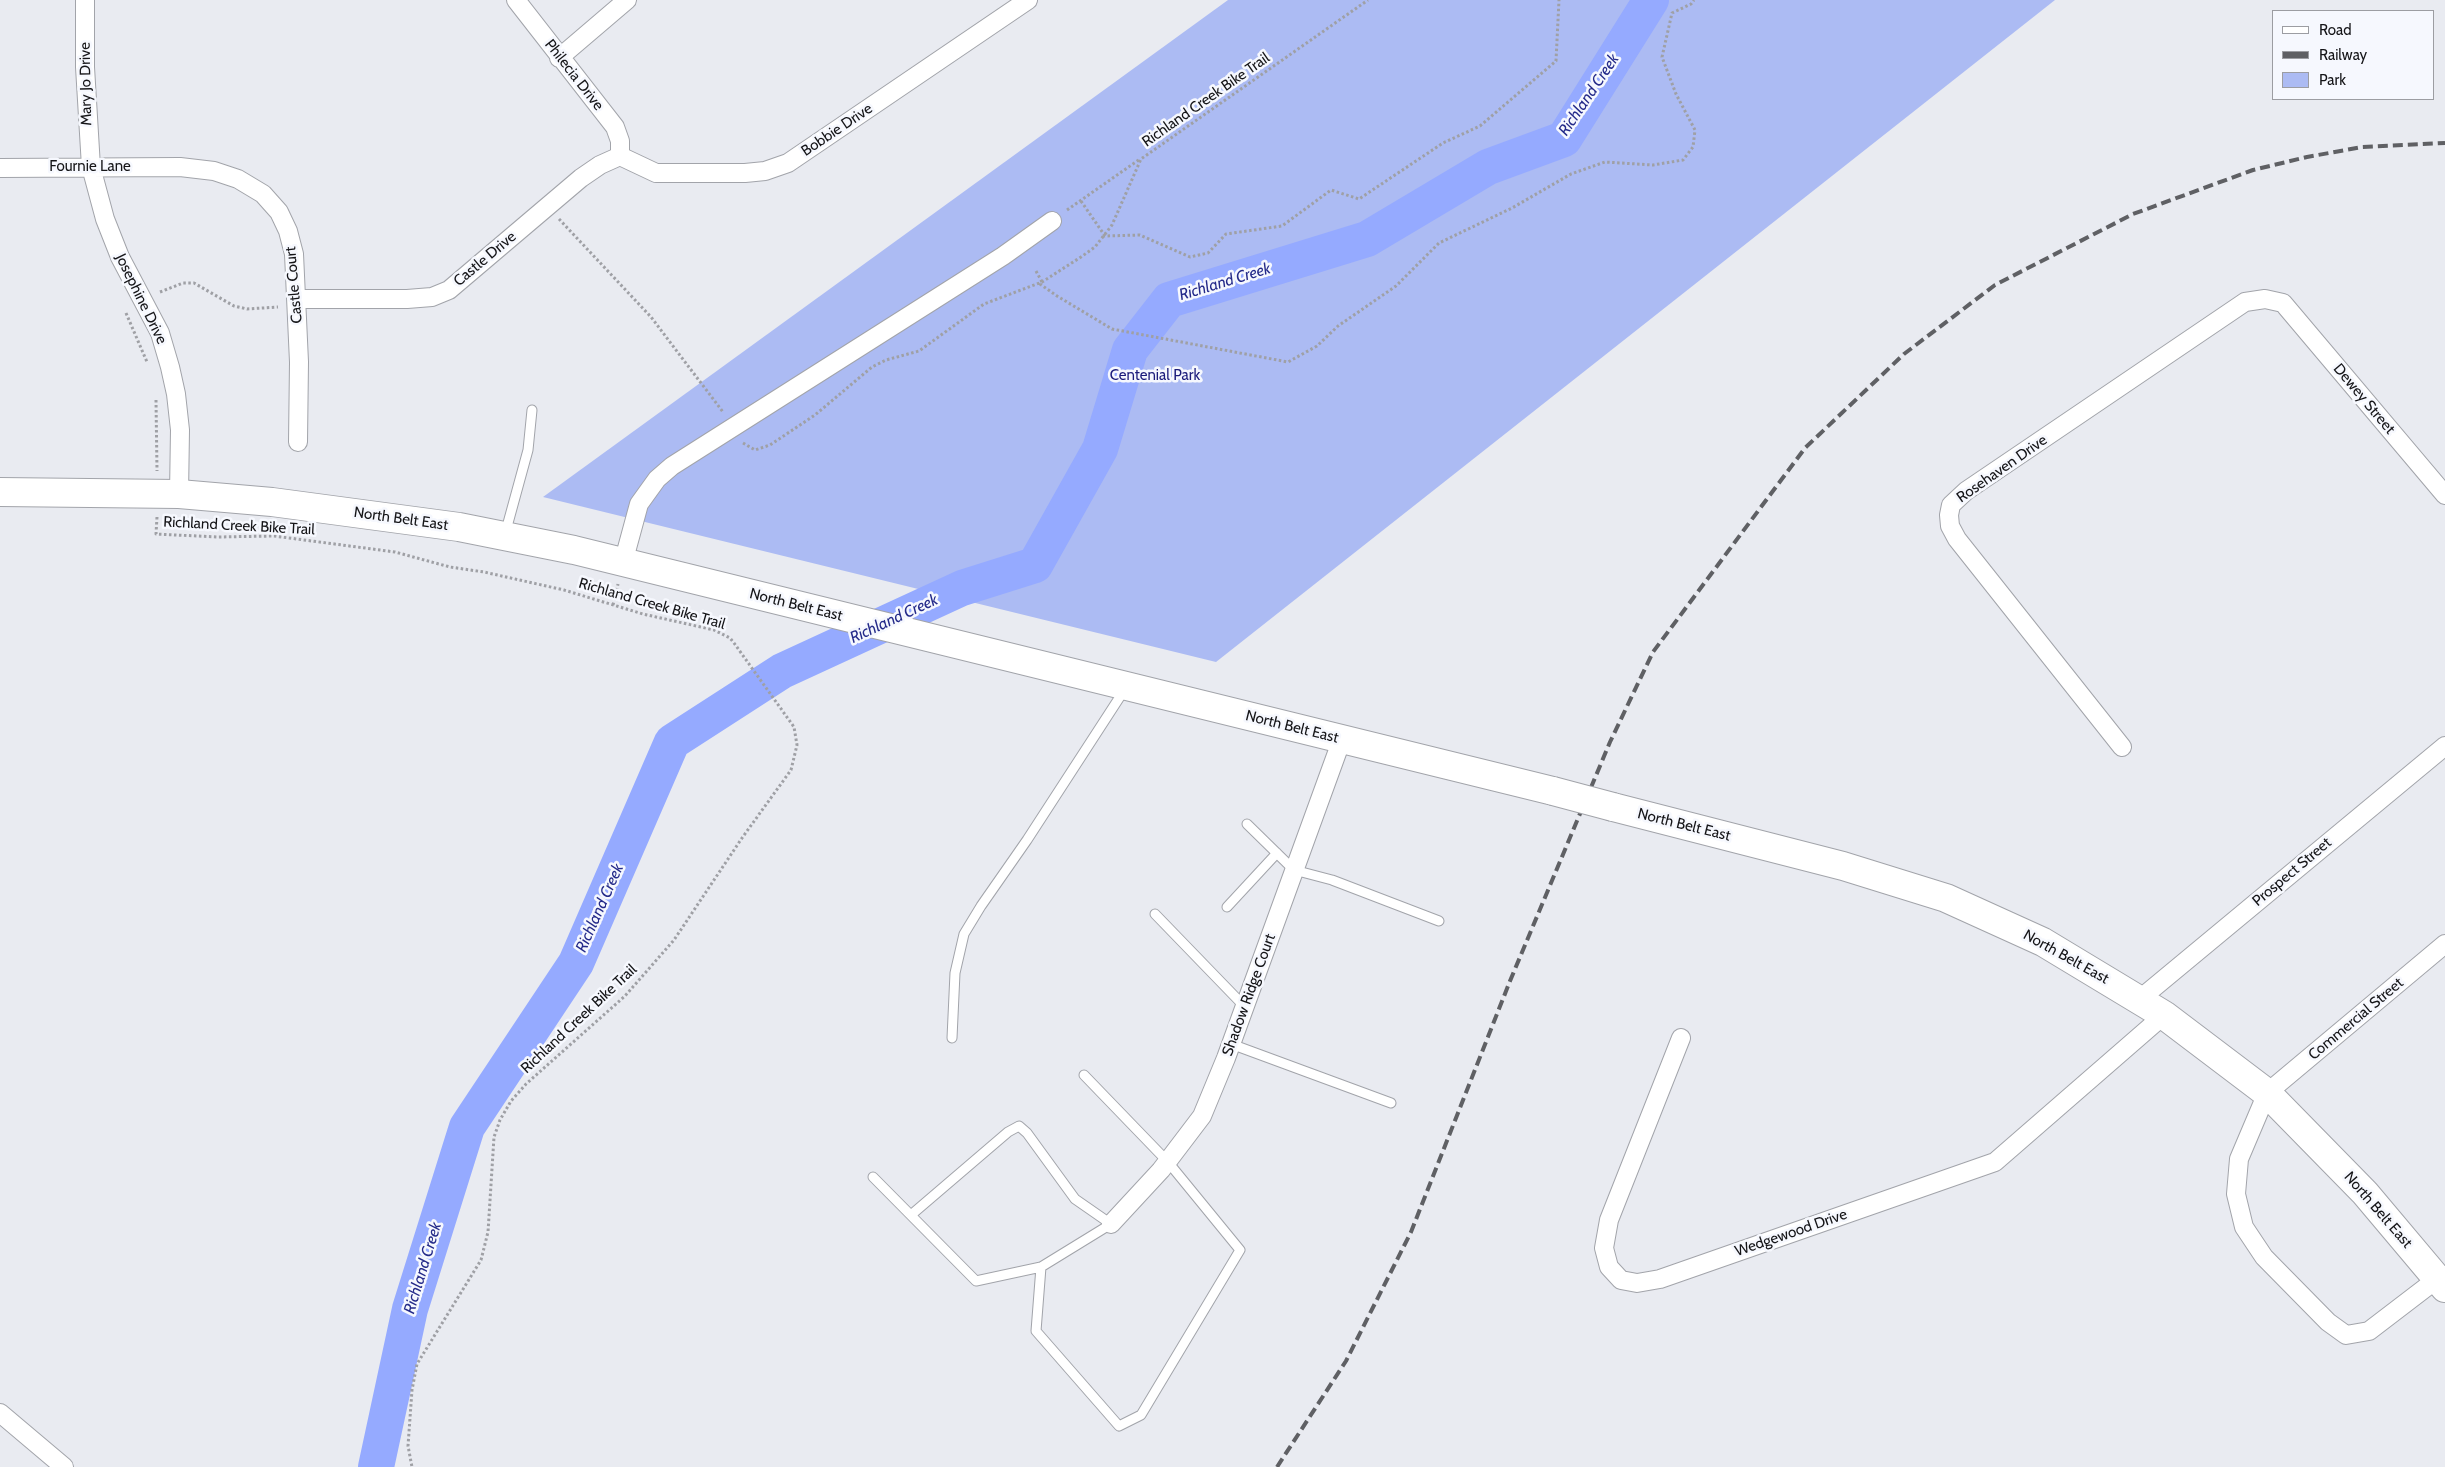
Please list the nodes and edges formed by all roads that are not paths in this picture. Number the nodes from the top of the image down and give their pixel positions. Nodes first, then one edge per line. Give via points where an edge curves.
1 (85, 0) edge
2 (516, 0) edge
3 (627, 0) edge
4 (1028, 0) edge
5 (559, 58) junction
6 (620, 156) junction
7 (91, 167) junction
8 (180, 167) joint
9 (0, 168) edge
10 (1052, 220) road end
11 (296, 299) junction
12 (2283, 303) joint
13 (532, 410) dead end
14 (298, 442) dead end
15 (0, 492) edge
16 (168, 494) junction
17 (2445, 494) edge
18 (504, 536) junction
19 (623, 562) junction
20 (1127, 687) junction
21 (1342, 739) junction
22 (2445, 746) edge
23 (2122, 747) dead end
24 (1247, 824) dead end
25 (1277, 853) junction
26 (1294, 870) junction
27 (1227, 907) dead end
28 (1155, 914) dead end
29 (1439, 921) dead end
30 (2445, 944) edge
31 (2140, 999) junction
32 (1245, 1007) junction
33 (2164, 1015) junction
34 (952, 1038) dead end
35 (1681, 1038) dead end
36 (1231, 1044) junction
37 (1084, 1075) dead end
38 (2266, 1093) junction
39 (1391, 1103) dead end
40 (1168, 1162) junction
41 (873, 1177) dead end
42 (911, 1215) junction
43 (1110, 1224) junction
44 (1041, 1267) junction
45 (2441, 1283) edge
46 (0, 1413) edge
47 (64, 1467) edge

1 - 7 street, Mary Jo Drive
2 - 5 street, Philecia Drive
3 - 5 street
4 - 6 street, Bobbie Drive via 788,163 745,174 656,173
5 - 6 street, Philecia Drive via 615,127 620,141
6 - 11 street, Castle Drive via 600,165 547,206 449,290 432,296
7 - 8 street, Fournie Lane
7 - 9 street, Fournie Lane
7 - 16 street, Josephine Drive via 120,257 160,333 176,394 180,430
8 - 11 street, Castle Court via 238,179 263,194 279,212 294,254
10 - 19 street via 1003,256 690,453 657,479 639,504
11 - 14 street, Castle Court
12 - 17 street, Dewey Street
12 - 23 street, Rosehaven Drive via 2265,299 2245,302 1966,491 1951,505 1950,526 1957,539
13 - 18 lane via 528,450
15 - 16 main road, North Belt East
16 - 18 main road, North Belt East via 282,503
18 - 19 main road, North Belt East
19 - 20 main road, North Belt East
20 - 21 main road, North Belt East
20 - 34 lane via 964,934 955,973
21 - 26 street, Shadow Ridge Court
21 - 31 main road, North Belt East, bridge via 1843,866 1946,898 2043,942
22 - 31 street, Prospect Street
24 - 25 lane
25 - 26 lane
25 - 27 lane
26 - 29 lane via 1332,880
26 - 32 street, Shadow Ridge Court
28 - 32 lane
30 - 38 street, Commercial Street
31 - 33 main road, North Belt East
32 - 36 street, Shadow Ridge Court
33 - 35 street, Wedgewood Drive via 1995,1162 1660,1279 1637,1283 1621,1280 1609,1267 1604,1248 1609,1220
33 - 38 main road, North Belt East
36 - 39 lane
36 - 40 street, Shadow Ridge Court via 1202,1116
37 - 40 lane
38 - 45 main road, North Belt East via 2365,1193
38 - 45 street via 2239,1159 2236,1194 2244,1228 2264,1257 2328,1322 2346,1334 2369,1331
40 - 43 street, Shadow Ridge Court
40 - 44 lane via 1240,1250 1141,1415 1119,1426 1036,1332
41 - 42 lane
42 - 43 lane via 1019,1126 1075,1199
42 - 44 lane via 976,1281
43 - 44 lane
46 - 47 street

